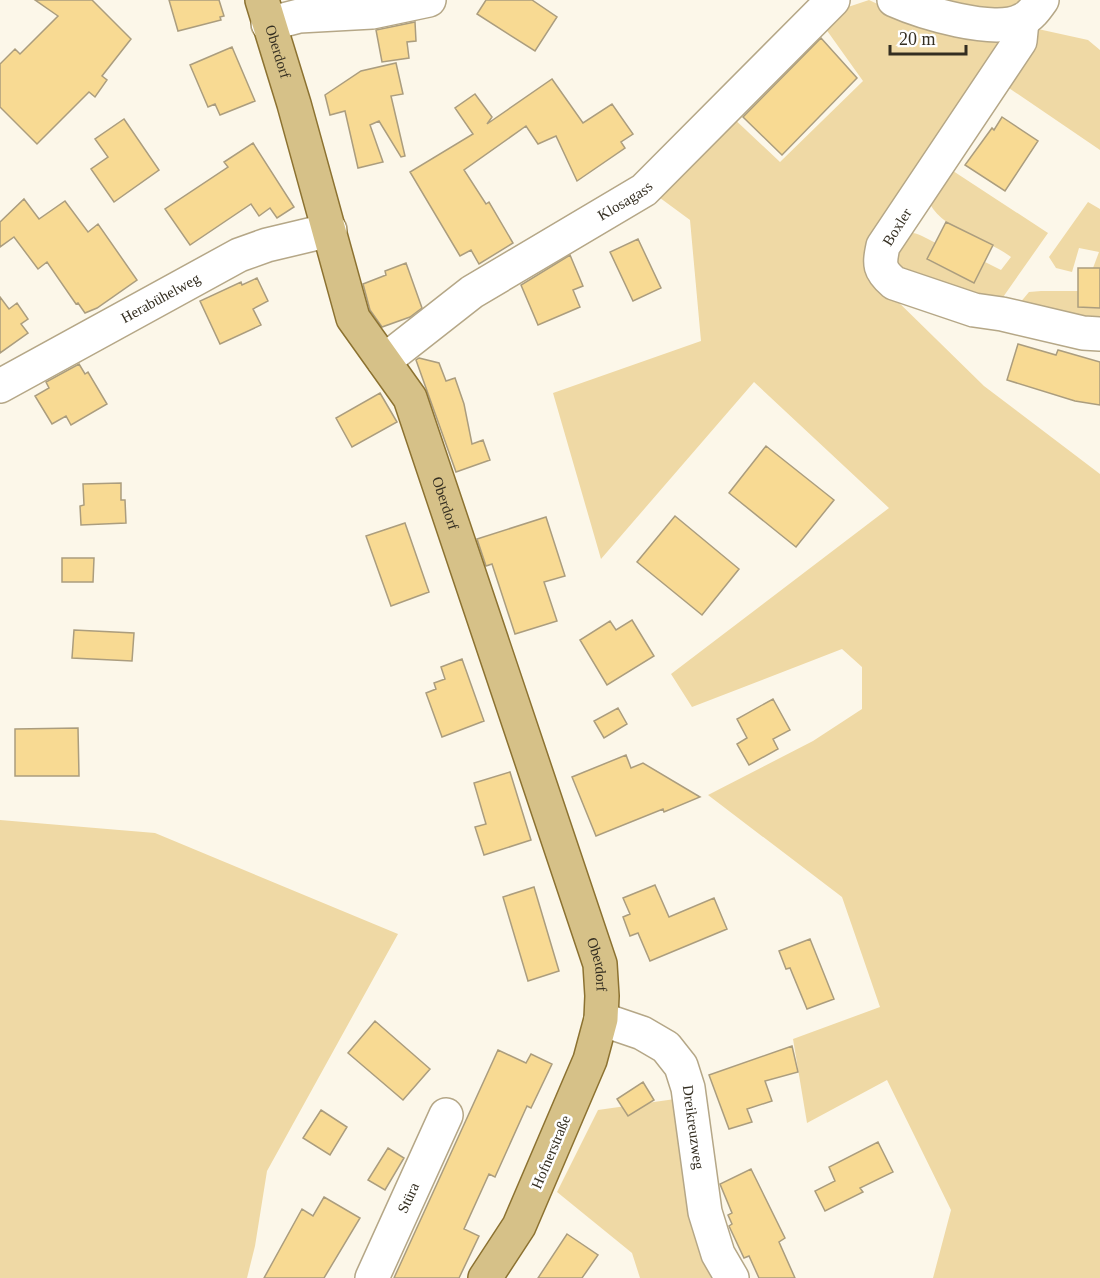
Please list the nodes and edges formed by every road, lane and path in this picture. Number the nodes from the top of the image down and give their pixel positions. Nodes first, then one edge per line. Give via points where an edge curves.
1 (429, 0) edge
2 (833, 0) edge
3 (894, 0) edge
4 (1032, 10) edge
5 (265, 12) edge
6 (330, 230) junction
7 (1100, 334) edge
8 (384, 362) junction
9 (0, 386) edge
10 (601, 1019) junction
11 (446, 1115) dead end
12 (372, 1278) edge
13 (485, 1278) edge
14 (732, 1278) edge

1 - 5 street via 372,12
2 - 8 street, Klosagass via 644,190 472,292
3 - 4 street via 955,20 1002,25
4 - 7 street, Boxler via 1020,41 884,246 880,263 894,284 974,310
5 - 6 main road, Oberdorf
6 - 8 main road, Oberdorf via 353,318
6 - 9 street, Herabühelweg via 239,255
8 - 10 main road, Oberdorf via 410,398 600,964
10 - 13 main road, Hofnerstraße via 590,1060 519,1226
10 - 14 street, Dreikreuzweg via 642,1033 666,1047 681,1066 688,1088 705,1212 718,1254
11 - 12 street, Stüra

